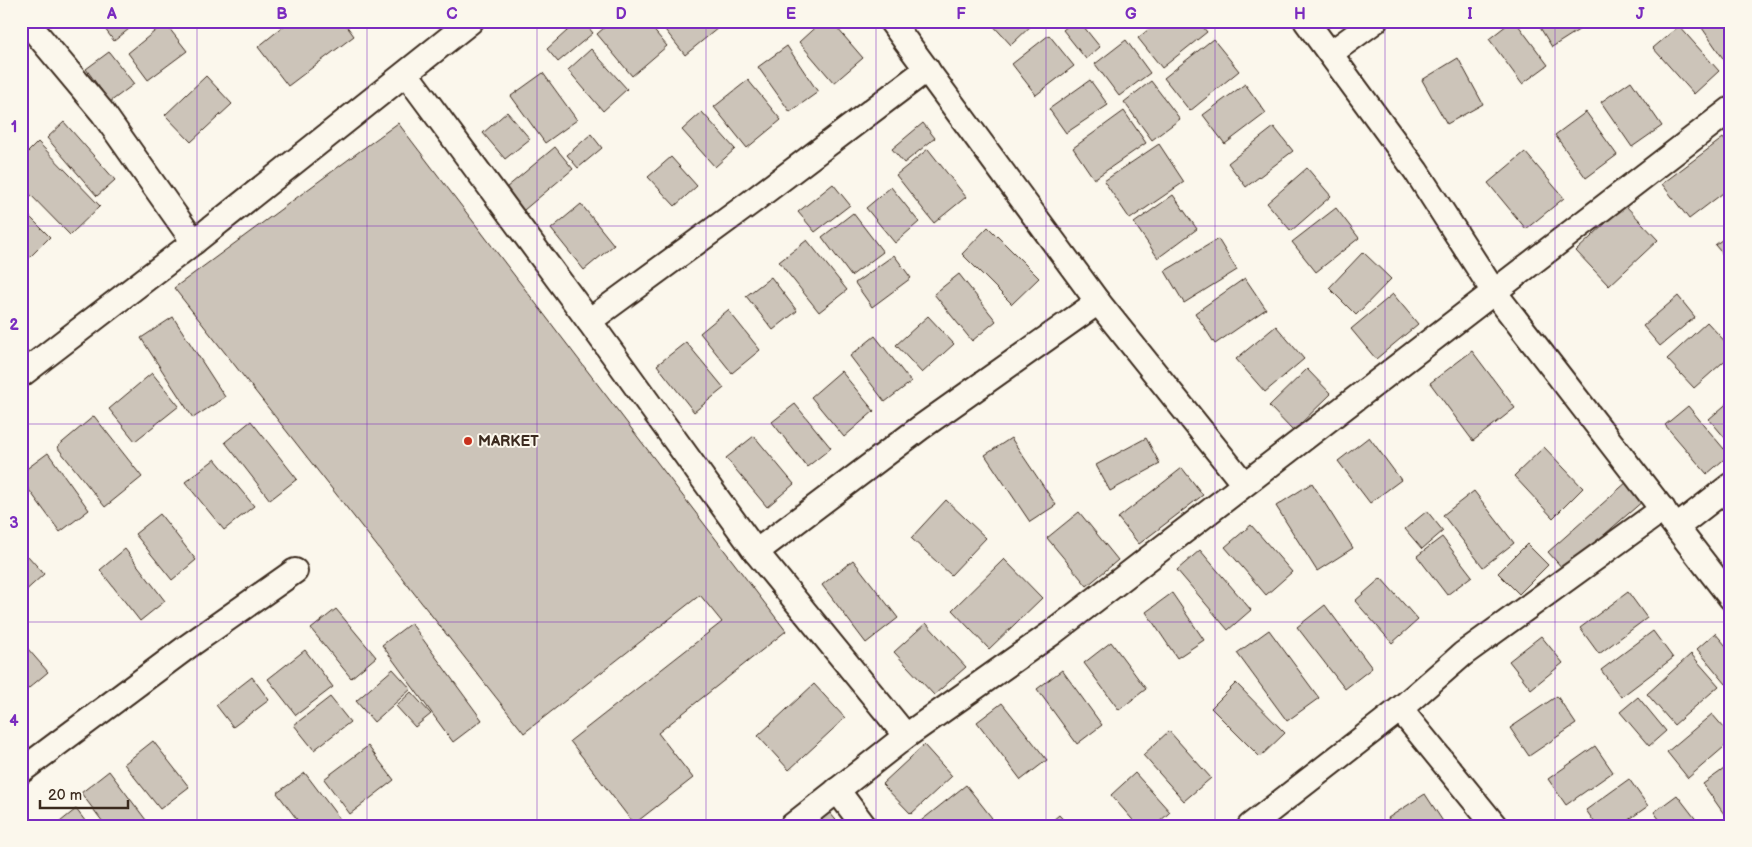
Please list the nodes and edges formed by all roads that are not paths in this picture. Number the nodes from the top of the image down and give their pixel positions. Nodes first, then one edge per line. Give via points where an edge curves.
1 (26, 21) edge
2 (471, 21) edge
3 (891, 21) edge
4 (1306, 21) edge
5 (1375, 21) edge
6 (1331, 53) junction
7 (927, 69) junction
8 (407, 75) junction
9 (1731, 109) edge
10 (194, 242) junction
11 (1494, 292) junction
12 (1098, 302) junction
13 (589, 321) junction
14 (21, 375) edge
15 (1244, 484) junction
16 (1731, 485) edge
17 (1670, 518) junction
18 (756, 552) junction
19 (295, 571) dead end
20 (1731, 598) edge
21 (1400, 709) junction
22 (906, 736) junction
23 (21, 771) edge
24 (837, 790) junction
25 (792, 826) edge
26 (864, 826) edge
27 (1250, 826) edge
28 (1495, 826) edge

1 - 10 street via 103,113
2 - 8 street
3 - 7 street
4 - 6 street
5 - 6 street
6 - 11 street via 1416,171
7 - 12 street
7 - 13 street
8 - 10 street
8 - 13 street
9 - 11 street
10 - 14 street
11 - 15 street
11 - 17 street
12 - 15 street
12 - 18 street via 920,428
13 - 18 street
15 - 22 street via 1052,633
16 - 17 street
17 - 20 street
17 - 21 street via 1463,654
18 - 22 street
19 - 23 street via 179,652
21 - 27 street
21 - 28 street
22 - 24 street
24 - 25 street
24 - 26 street

